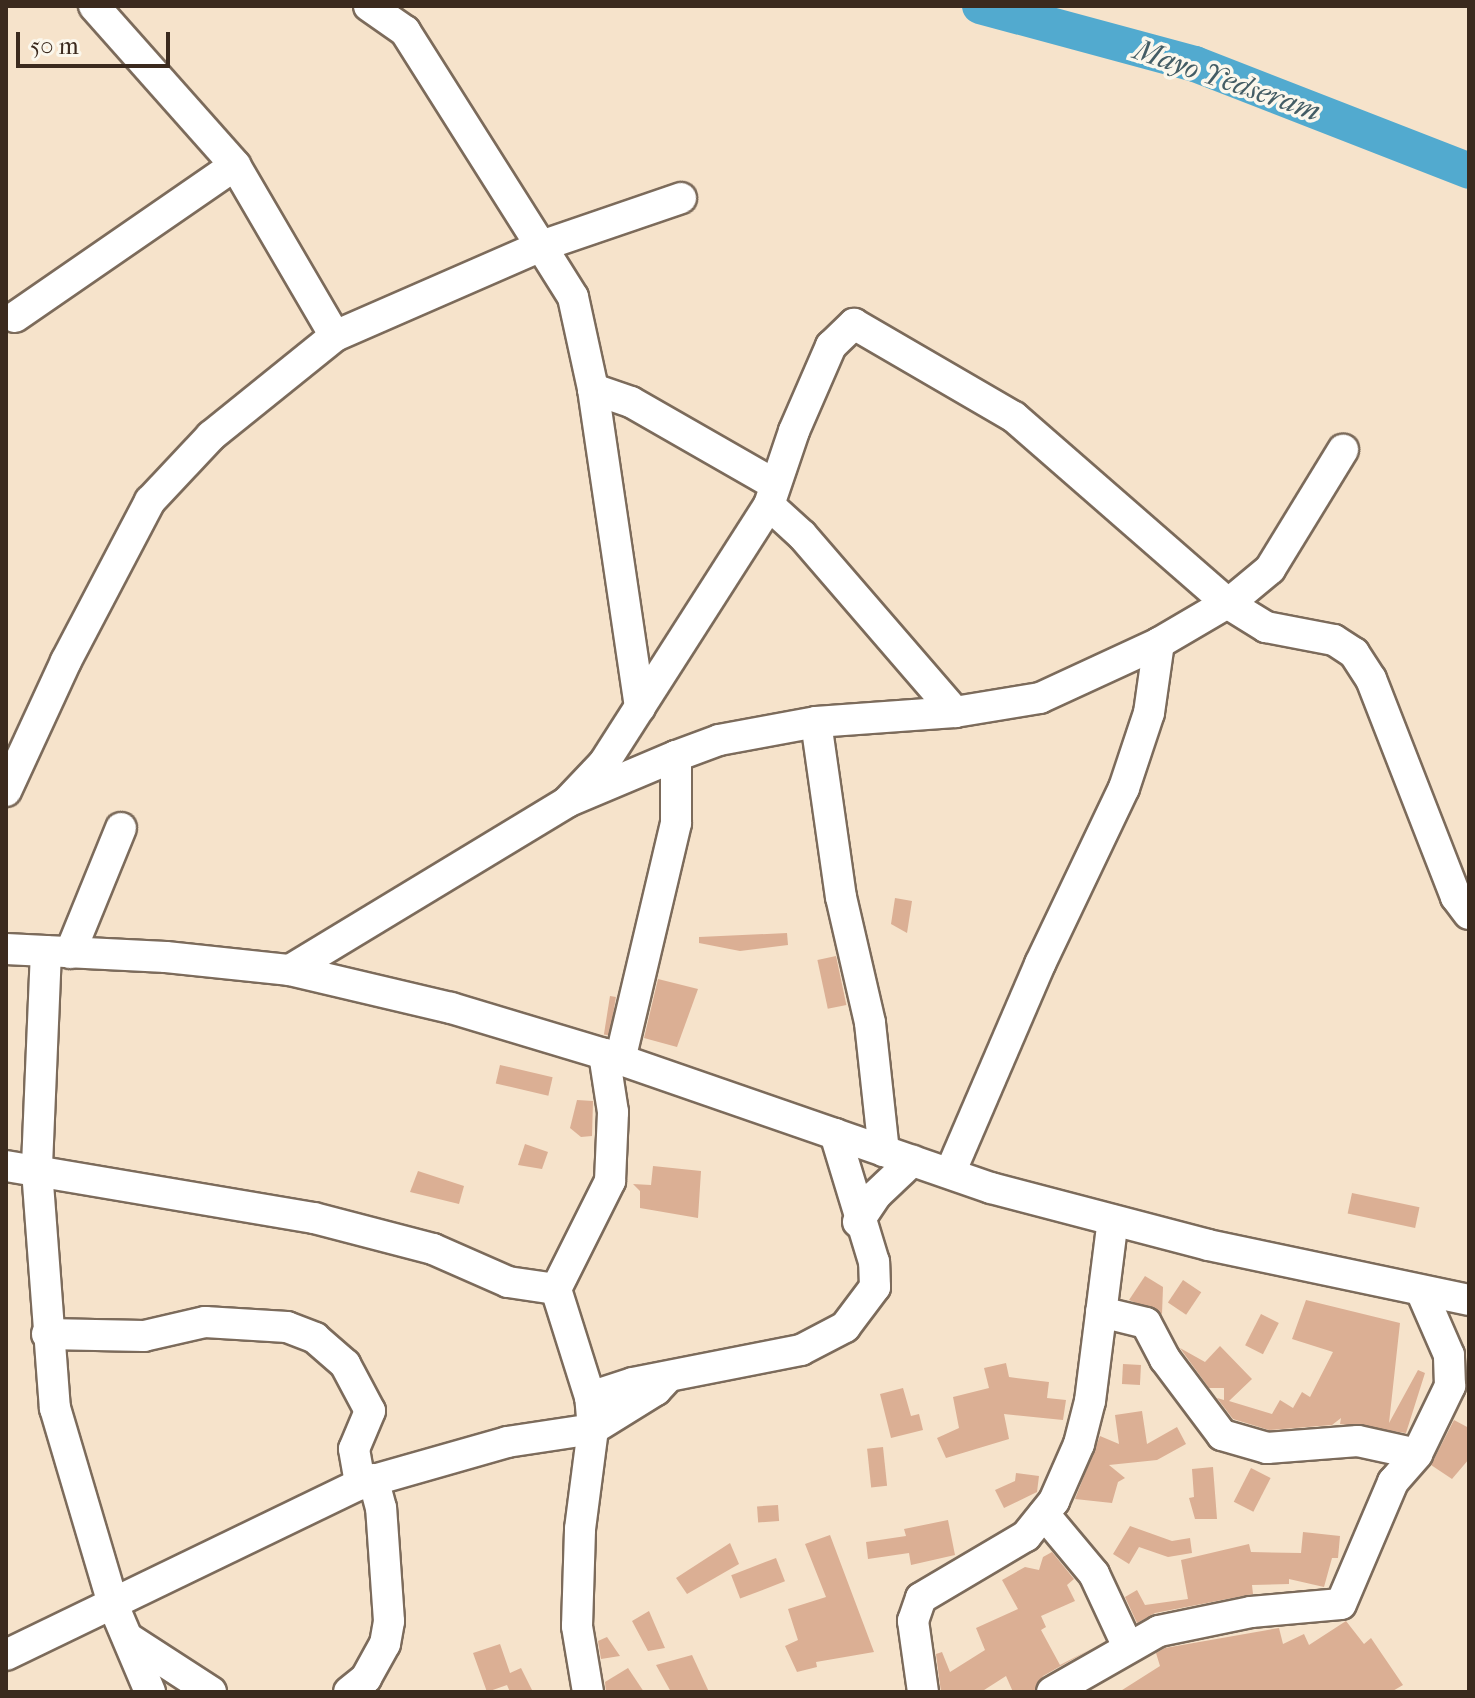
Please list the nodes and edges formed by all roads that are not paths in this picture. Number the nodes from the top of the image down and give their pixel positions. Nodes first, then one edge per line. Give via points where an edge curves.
1 (94, 6) edge
2 (369, 6) edge
3 (235, 165) junction
4 (681, 198) dead end
5 (541, 246) junction
6 (15, 317) dead end
7 (335, 336) junction
8 (593, 389) junction
9 (1343, 450) dead end
10 (772, 494) junction
11 (1227, 603) junction
12 (1159, 643) junction
13 (640, 708) junction
14 (955, 712) junction
15 (816, 722) junction
16 (676, 756) junction
17 (6, 791) edge
18 (567, 802) junction
19 (121, 828) dead end
20 (1469, 914) edge
21 (6, 949) edge
22 (58, 952) junction
23 (290, 970) junction
24 (612, 1057) junction
25 (835, 1134) junction
26 (898, 1156) junction
27 (6, 1166) edge
28 (37, 1170) junction
29 (950, 1173) junction
30 (1113, 1220) junction
31 (858, 1222) junction
32 (556, 1289) junction
33 (1421, 1291) junction
34 (1469, 1300) edge
35 (1101, 1312) junction
36 (47, 1334) junction
37 (1459, 1362) edge
38 (668, 1377) junction
39 (590, 1397) junction
40 (593, 1429) junction
41 (1417, 1454) junction
42 (366, 1482) junction
43 (1044, 1514) junction
44 (114, 1607) junction
45 (127, 1637) junction
46 (1128, 1647) junction
47 (6, 1655) edge
48 (150, 1692) edge
49 (211, 1692) edge
50 (349, 1692) edge
51 (588, 1692) edge
52 (923, 1692) edge
53 (1052, 1692) edge

1 - 3 street
2 - 5 street via 405,31
3 - 6 street
3 - 7 street
4 - 5 street
5 - 7 street
5 - 8 street via 573,297
7 - 17 street via 211,436 150,501 66,661
8 - 10 street via 631,402
8 - 13 street
9 - 11 street via 1270,569
10 - 11 street via 831,346 854,324 1014,417
10 - 13 street
10 - 14 street
11 - 12 street
11 - 20 street via 1266,627 1334,640 1354,653 1371,679 1456,897
12 - 14 street via 1040,698
12 - 29 street via 1149,713 1124,788 1040,964
13 - 18 street via 604,763
14 - 15 street
15 - 16 street via 719,740
15 - 26 street via 841,897
16 - 18 street
16 - 24 street via 676,823
18 - 23 street
19 - 22 street
21 - 22 street
22 - 23 street
22 - 28 street
23 - 24 street via 451,1008
24 - 25 street
24 - 32 street via 610,1181
25 - 26 street
25 - 31 street
26 - 29 street
26 - 31 street
27 - 28 street
28 - 32 street via 314,1218 433,1249 508,1282
28 - 36 street
29 - 30 street
30 - 33 street
30 - 35 street
31 - 38 street via 874,1262 875,1287 845,1327 801,1350
32 - 39 street
33 - 34 street
33 - 37 street
35 - 41 street via 1146,1323 1165,1359 1222,1435 1267,1448 1358,1441
35 - 43 street via 1079,1444
36 - 42 street via 144,1336 205,1322 287,1327 315,1338 345,1364 370,1411 354,1449
36 - 44 street via 55,1408
37 - 41 street
38 - 39 street
38 - 40 street
39 - 40 street
40 - 42 street via 507,1442
40 - 51 street via 580,1529 577,1626
41 - 46 street via 1393,1482 1341,1604 1201,1621 1159,1631
42 - 44 street
42 - 50 street via 382,1521 389,1621 385,1644 366,1678
43 - 46 street via 1094,1574
43 - 52 street via 1026,1536 921,1598 913,1621
44 - 45 street
44 - 47 street
45 - 48 street
45 - 49 street
46 - 53 street

